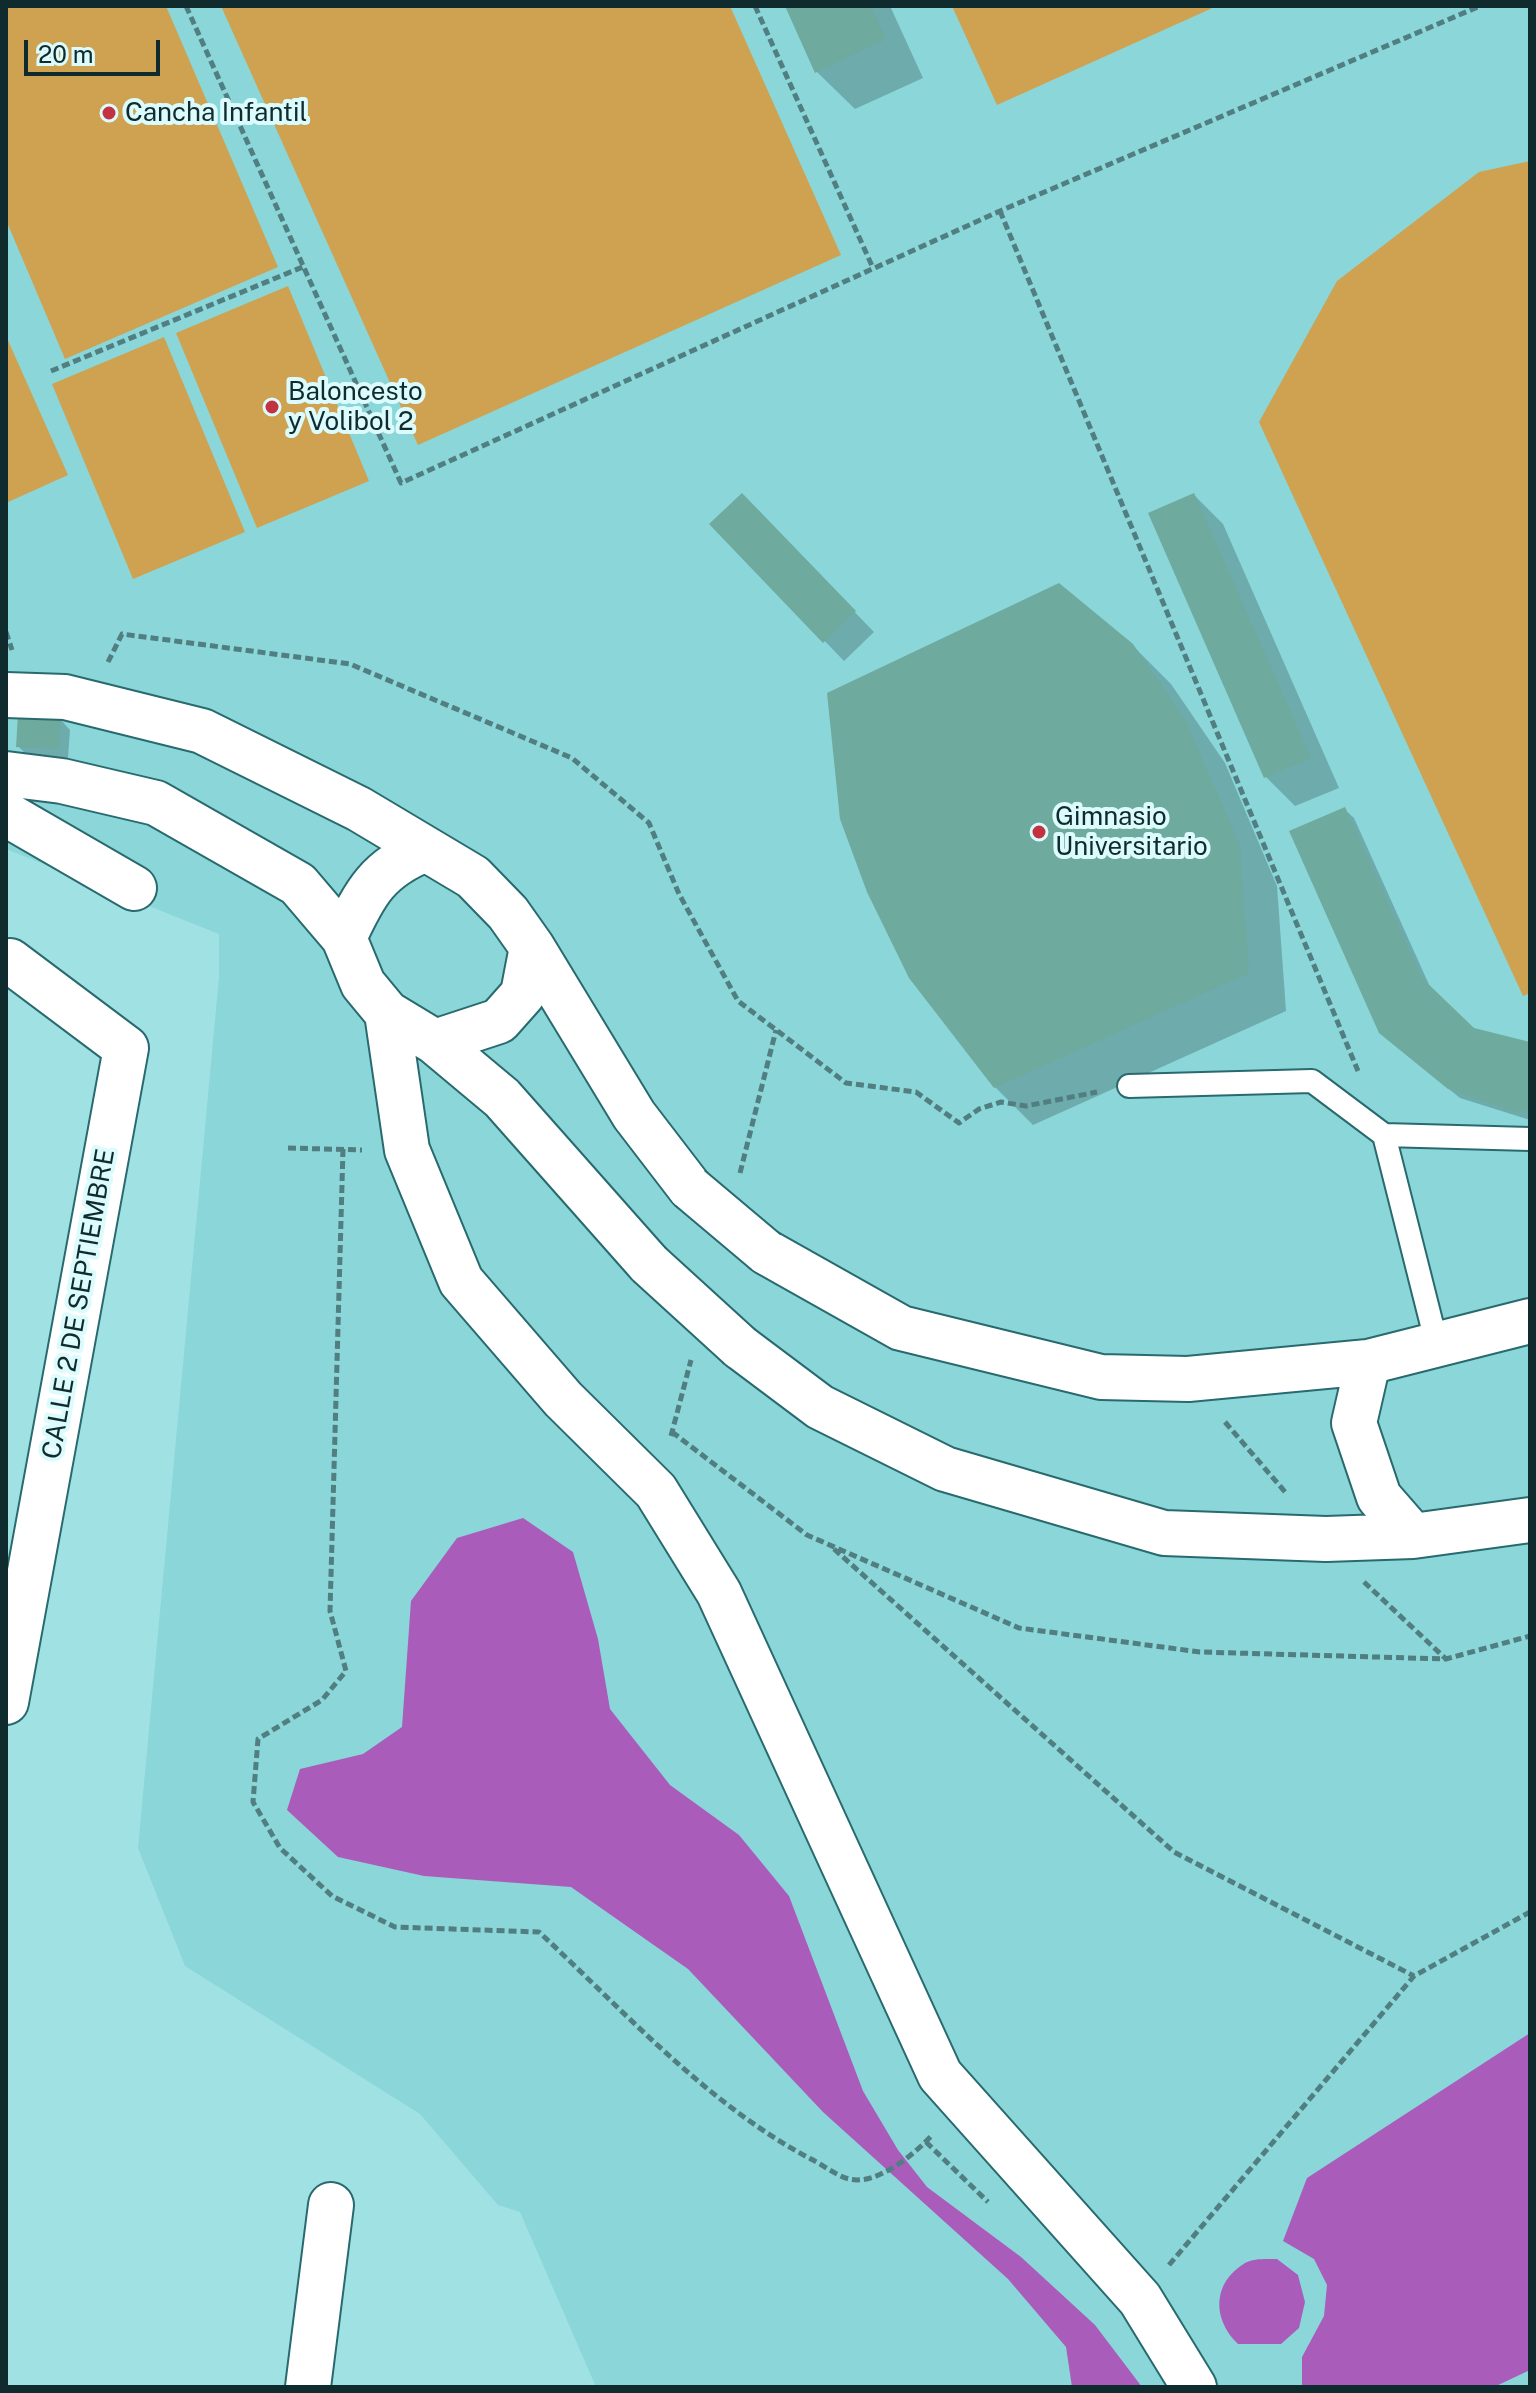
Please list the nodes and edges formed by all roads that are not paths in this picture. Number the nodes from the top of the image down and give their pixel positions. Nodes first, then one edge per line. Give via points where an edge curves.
1 (6, 695) edge
2 (6, 774) edge
3 (6, 814) edge
4 (426, 849) junction
5 (134, 888) dead end
6 (344, 938) junction
7 (532, 947) junction
8 (7, 966) edge
9 (387, 1013) junction
10 (435, 1042) junction
11 (1129, 1086) road end
12 (1384, 1135) junction
13 (1530, 1139) edge
14 (1530, 1321) edge
15 (1437, 1345) junction
16 (1368, 1362) junction
17 (1530, 1520) edge
18 (1413, 1536) junction
19 (6, 1702) edge
20 (331, 2205) dead end
21 (308, 2387) edge
22 (1194, 2387) edge

1 - 4 street via 65,697 202,731 359,809
2 - 6 street via 156,803 298,884
3 - 5 street
4 - 6 street via 397,861 361,899
4 - 7 street via 473,877
6 - 9 street via 363,984
7 - 10 street via 523,994 499,1021
7 - 16 street, bridge via 634,1115 690,1188 766,1252 901,1328 1101,1377 1188,1379
8 - 19 street, CALLE 2 DE SEPTIEMBRE via 126,1048
9 - 10 street
9 - 22 street via 407,1150 461,1281 563,1399 656,1491 719,1593 940,2075 1140,2299
10 - 18 street, bridge via 502,1098 649,1264 740,1347 820,1407 945,1469 1164,1533 1326,1539
11 - 12 lane via 1312,1081
12 - 13 lane
12 - 15 lane
14 - 15 street
15 - 16 street
16 - 18 street via 1354,1423 1379,1497
17 - 18 street
20 - 21 street

